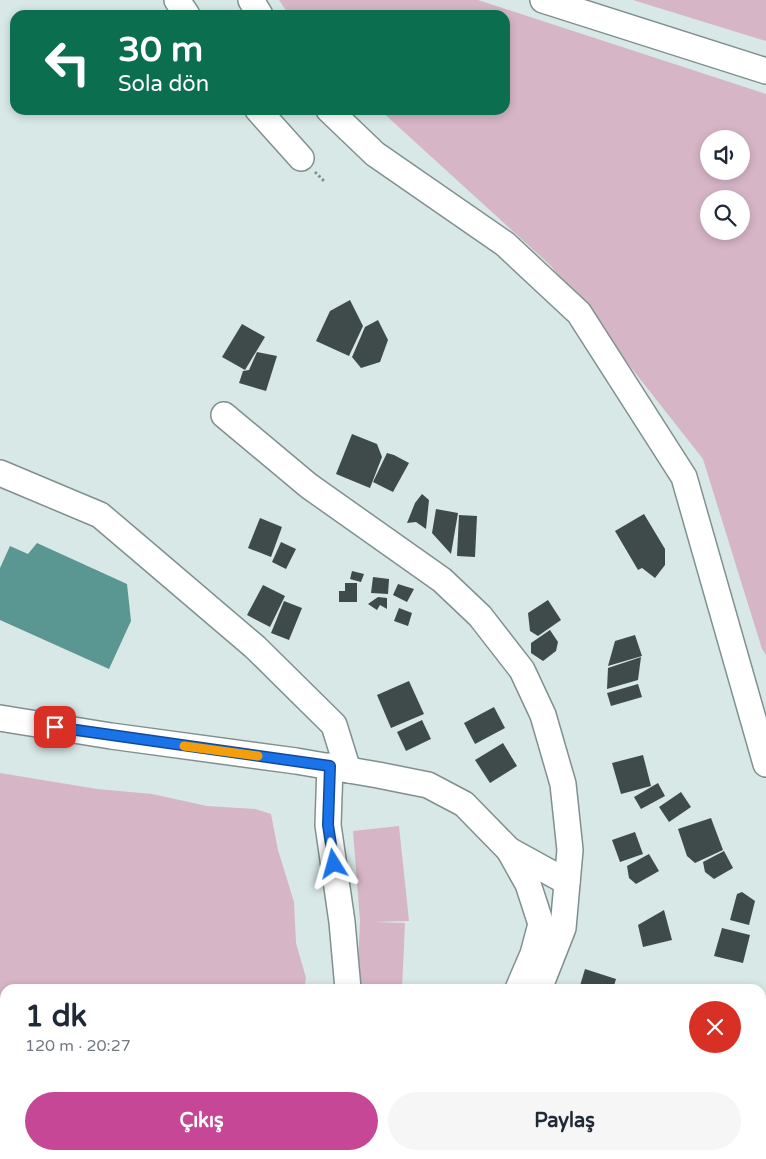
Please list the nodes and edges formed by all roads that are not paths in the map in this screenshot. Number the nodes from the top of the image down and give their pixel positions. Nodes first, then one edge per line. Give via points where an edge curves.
1 (543, 0) edge
2 (766, 71) edge
3 (262, 115) edge
4 (334, 115) edge
5 (301, 158) dead end
6 (224, 415) dead end
7 (0, 473) edge
8 (0, 718) edge
9 (766, 764) edge
10 (339, 768) junction
11 (509, 850) junction
12 (567, 882) junction
13 (348, 984) edge
14 (520, 984) edge
15 (541, 984) edge

1 - 2 street
3 - 5 street
4 - 9 street via 375,154 506,244 578,312 684,477
6 - 12 street via 309,486 442,580 480,616 522,670 543,715 563,784 570,850
7 - 10 street via 100,516 255,648 334,725
8 - 10 street
10 - 11 street via 428,785 464,804
10 - 13 street via 328,825
11 - 12 street
11 - 14 street via 528,884 541,924
12 - 15 street via 563,928

